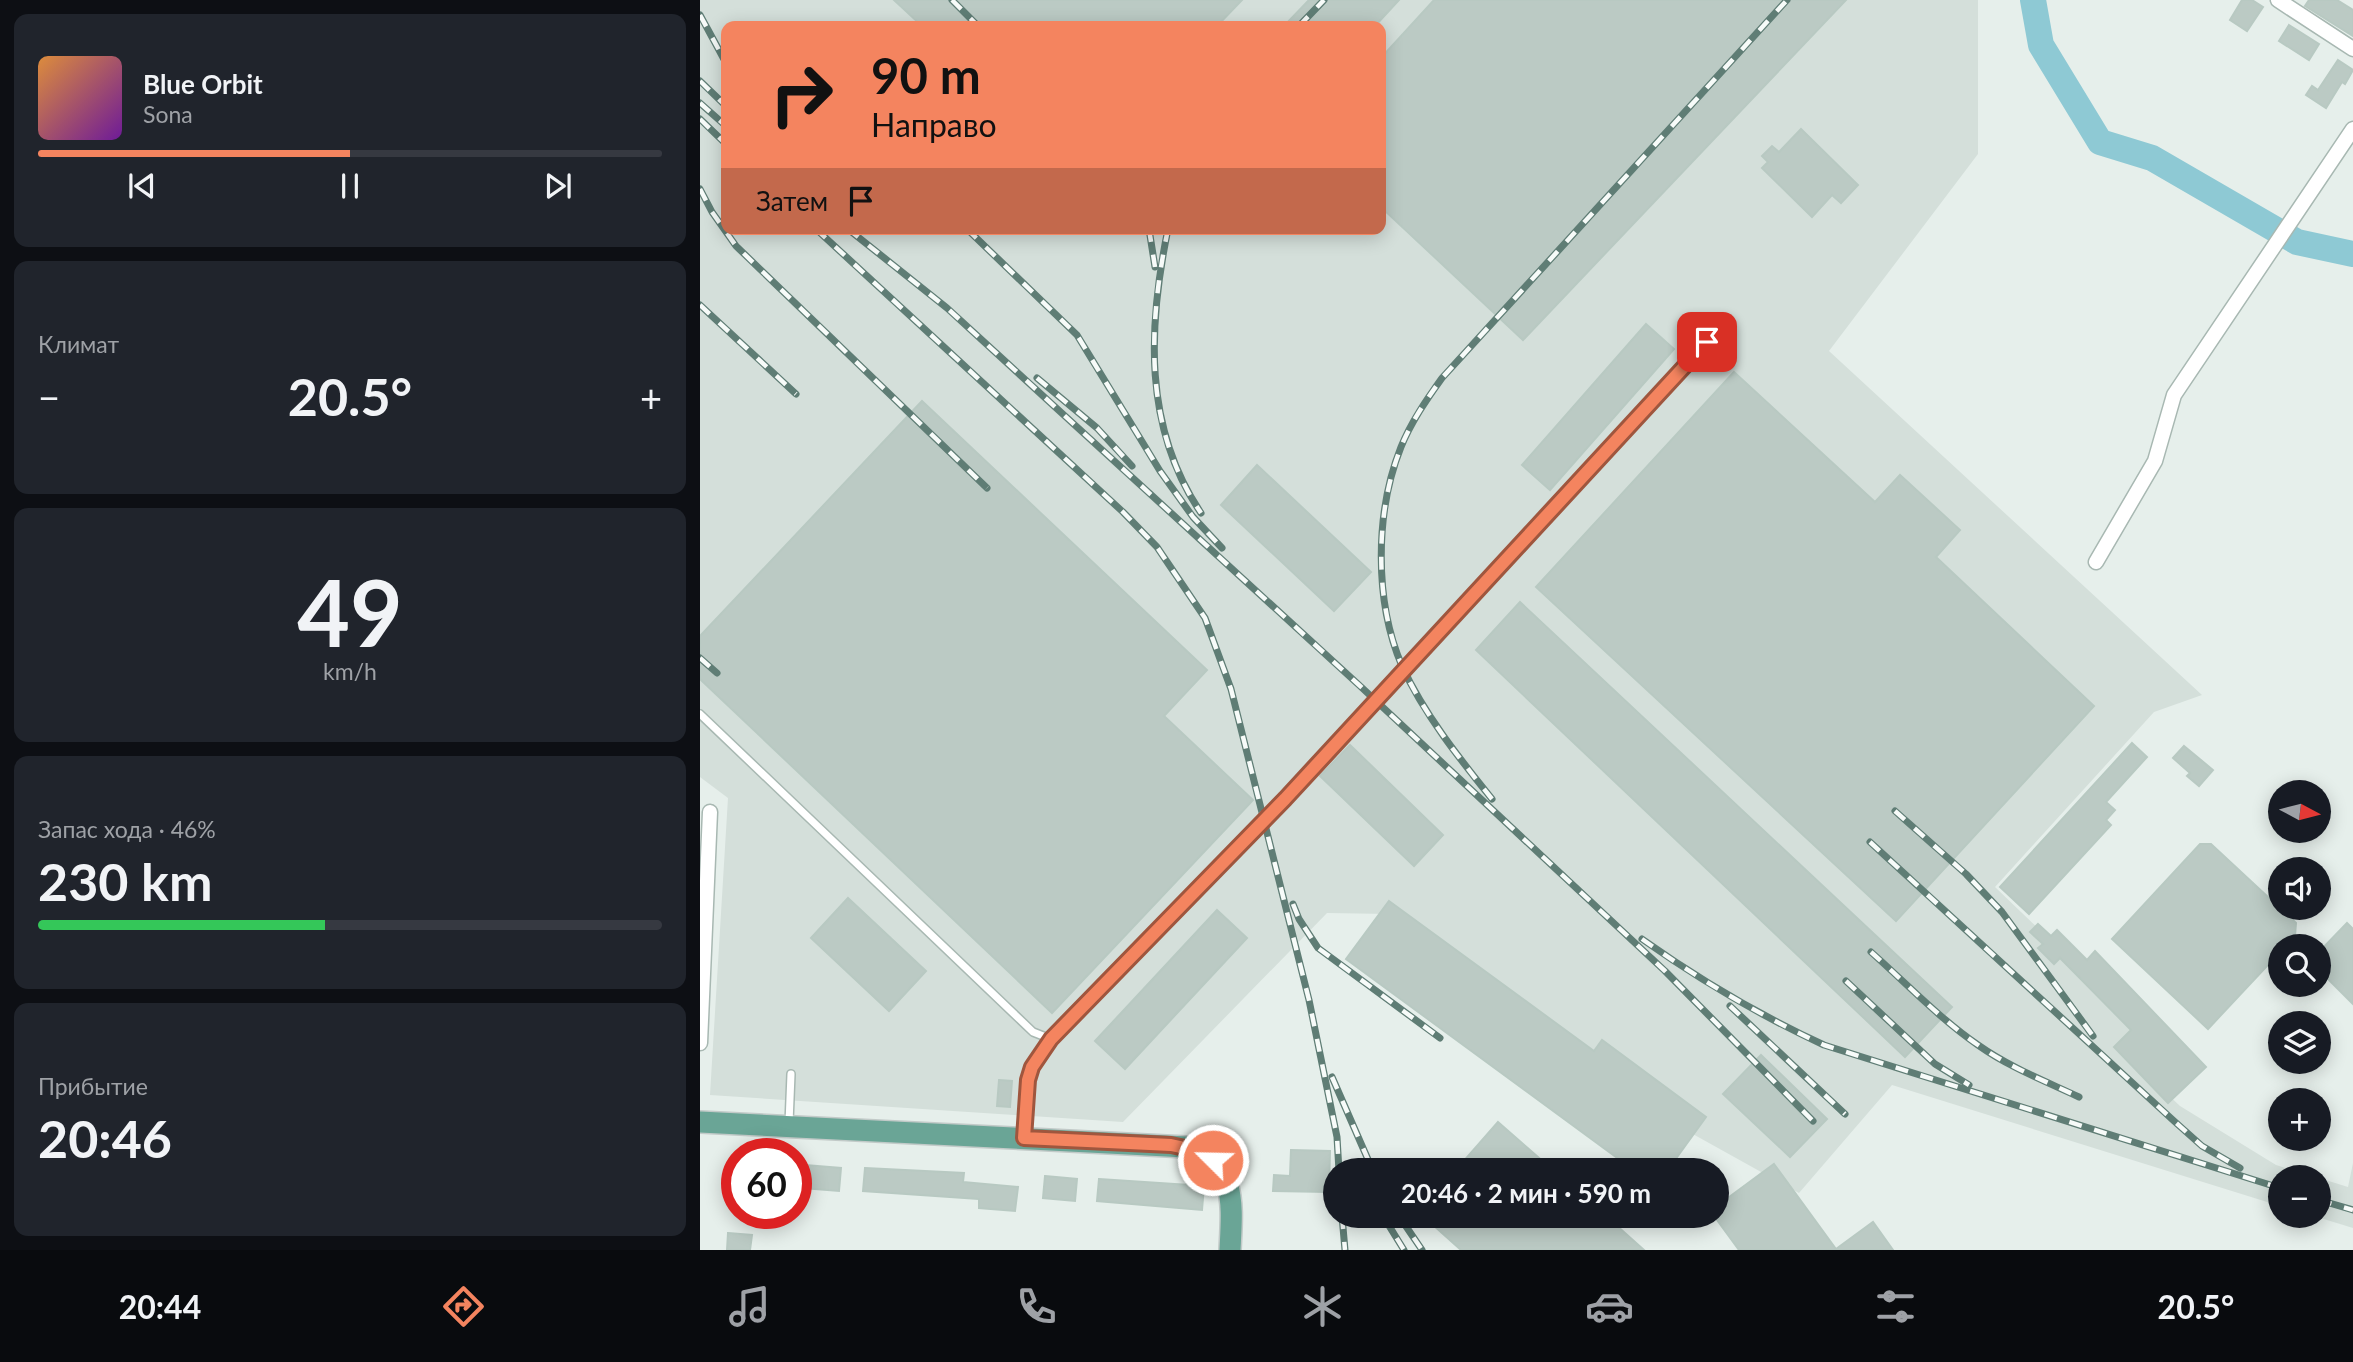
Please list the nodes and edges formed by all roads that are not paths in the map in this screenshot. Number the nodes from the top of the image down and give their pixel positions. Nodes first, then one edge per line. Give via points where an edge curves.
1 (2278, 0) edge
2 (2353, 49) edge
3 (2353, 129) edge
4 (1727, 321) dead end
5 (2096, 562) dead end
6 (700, 714) edge
7 (710, 812) dead end
8 (1051, 1039) junction
9 (700, 1042) edge
10 (791, 1074) dead end
11 (700, 1122) edge
12 (789, 1127) junction
13 (1024, 1138) junction
14 (1230, 1250) edge

1 - 2 street
3 - 5 street via 2174,395 2155,461
4 - 8 lane via 1285,799
6 - 8 lane via 1033,1032
7 - 9 street
8 - 13 lane via 1028,1080
10 - 12 lane
11 - 12 main road
12 - 13 main road
13 - 14 main road via 1199,1151 1221,1169 1229,1187

